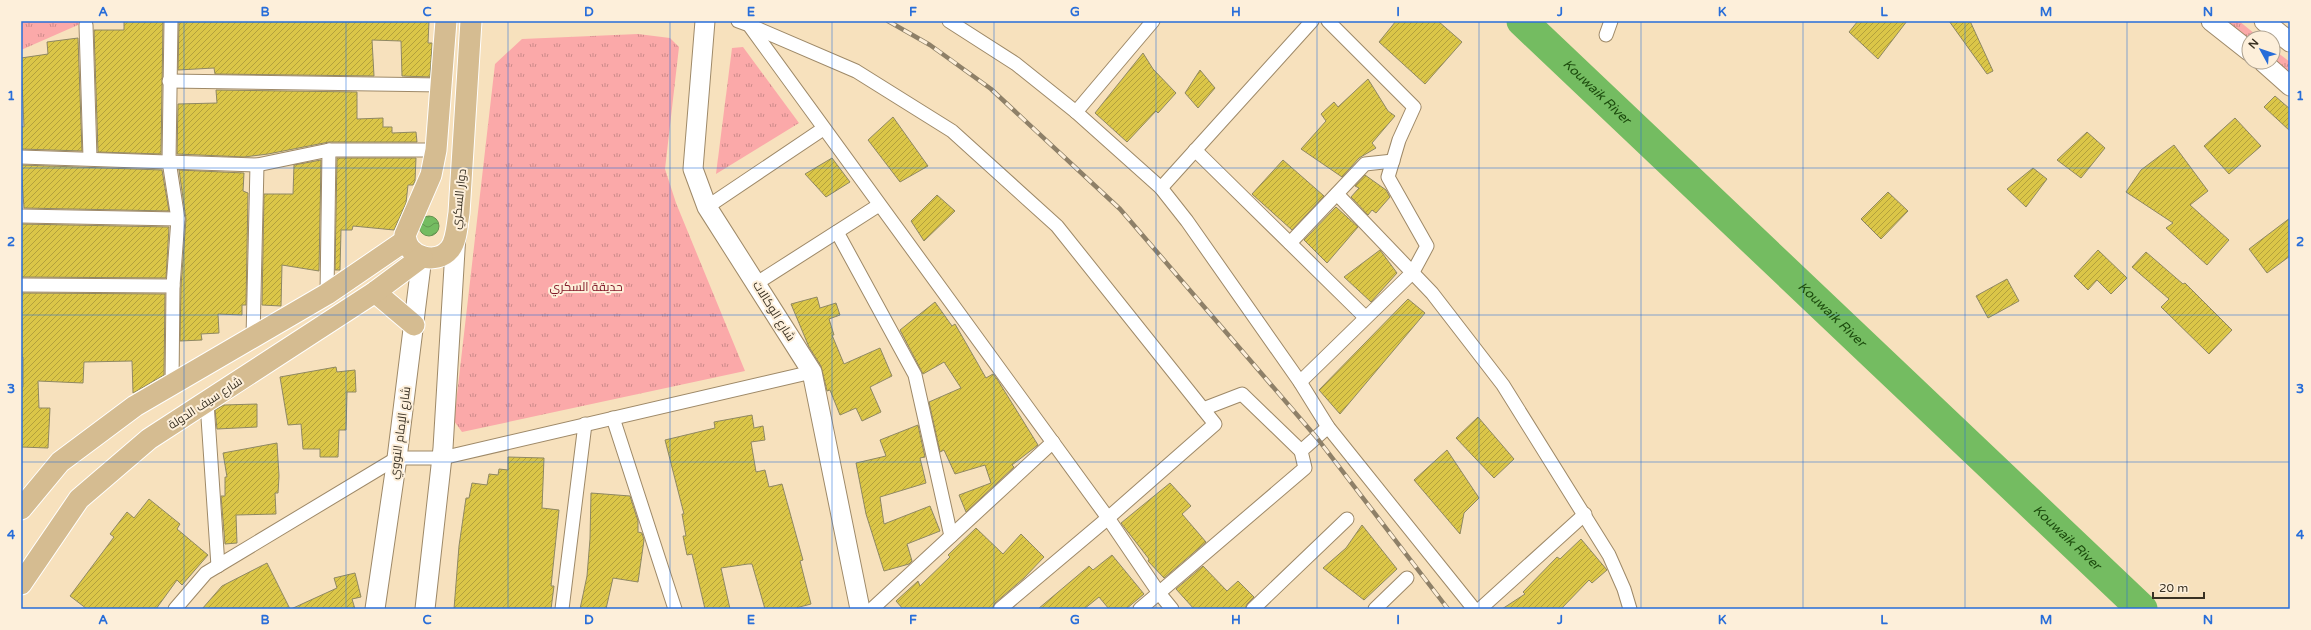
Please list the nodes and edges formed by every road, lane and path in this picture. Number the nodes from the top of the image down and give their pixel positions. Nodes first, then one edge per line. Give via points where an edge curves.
1 (171, 21) edge
2 (446, 21) edge
3 (471, 21) edge
4 (705, 21) edge
5 (949, 21) edge
6 (1153, 21) edge
7 (1312, 21) edge
8 (1328, 21) edge
9 (1611, 21) edge
10 (2211, 21) edge
11 (2264, 21) edge
12 (743, 23) edge
13 (86, 25) dead end
14 (1606, 35) dead end
15 (2290, 42) edge
16 (2241, 45) edge
17 (2272, 70) edge
18 (169, 81) junction
19 (442, 85) junction
20 (2290, 86) edge
21 (1076, 112) junction
22 (823, 129) junction
23 (329, 150) junction
24 (436, 150) junction
25 (1196, 150) junction
26 (21, 157) edge
27 (90, 158) junction
28 (169, 161) junction
29 (1393, 161) junction
30 (256, 165) junction
31 (1161, 188) junction
32 (1337, 194) junction
33 (879, 206) junction
34 (706, 207) junction
35 (21, 216) edge
36 (178, 219) junction
37 (837, 232) junction
38 (456, 233) junction
39 (406, 240) junction
40 (1290, 243) junction
41 (422, 257) junction
42 (1413, 272) junction
43 (756, 283) junction
44 (21, 285) edge
45 (173, 286) junction
46 (375, 292) junction
47 (327, 294) junction
48 (1365, 317) junction
49 (414, 325) junction
50 (253, 338) junction
51 (812, 372) junction
52 (1300, 382) junction
53 (172, 385) junction
54 (207, 403) junction
55 (1203, 409) junction
56 (613, 418) junction
57 (585, 424) junction
58 (1328, 427) junction
59 (1053, 442) junction
60 (1301, 451) junction
61 (397, 458) junction
62 (442, 458) junction
63 (23, 501) edge
64 (1585, 514) junction
65 (1108, 518) junction
66 (1347, 519) dead end
67 (951, 536) junction
68 (218, 566) junction
69 (1407, 578) dead end
70 (21, 584) edge
71 (1159, 593) junction
72 (175, 609) edge
73 (375, 609) edge
74 (424, 609) edge
75 (562, 609) edge
76 (675, 609) edge
77 (860, 609) edge
78 (872, 609) edge
79 (1000, 609) edge
80 (1140, 609) edge
81 (1172, 609) edge
82 (1253, 609) edge
83 (1375, 609) edge
84 (1474, 609) edge
85 (1480, 609) edge
86 (1630, 609) edge

1 - 18 street
2 - 19 main road
3 - 38 main road, دوار السكري via 460,213
4 - 34 street, شارع الوكالات via 693,169
5 - 21 street via 1016,64
6 - 21 street
7 - 25 street
8 - 29 street via 1414,107 1399,140
9 - 14 street
10 - 16 street
11 - 15 street
12 - 22 street
12 - 55 street via 856,72 952,131 1058,226
13 - 27 street
17 - 20 street
18 - 19 street
18 - 28 street
19 - 24 main road
21 - 31 street
22 - 33 street
22 - 34 street
23 - 24 street
23 - 30 street
23 - 47 street
24 - 39 main road via 431,175 407,229
25 - 31 street
25 - 40 street
26 - 27 street
27 - 28 street
28 - 30 street
28 - 36 street
29 - 32 street via 1365,164
29 - 42 street via 1388,177 1427,246
30 - 50 street
31 - 52 street
32 - 40 street
32 - 42 street
33 - 37 street
33 - 59 street
34 - 43 street, شارع الوكالات
35 - 36 street
36 - 45 street
37 - 43 street
37 - 67 street via 915,375
38 - 41 main road, دوار السكري via 453,244 445,254 434,258
38 - 62 street
39 - 41 main road via 415,253
39 - 47 main road
40 - 48 street
41 - 46 main road, شارع سيف الدولة
41 - 49 street, شارع الإمام النووي
42 - 48 street
42 - 64 street via 1503,385
43 - 51 street, شارع الوكالات
44 - 45 street
45 - 53 street
46 - 49 main road
46 - 54 main road, شارع سيف الدولة
47 - 50 main road
48 - 52 street
49 - 61 street, شارع الإمام النووي
50 - 53 main road
51 - 56 street
51 - 77 street, شارع الوكالات
52 - 58 street
53 - 63 main road via 135,406 60,462
54 - 68 street
54 - 70 main road, شارع سيف الدولة via 149,439 79,498
55 - 60 street via 1242,394
55 - 65 street via 1215,424
56 - 57 street
56 - 76 street
57 - 62 street
57 - 75 street
58 - 60 street
58 - 84 street
59 - 65 street
59 - 67 street
60 - 71 street via 1305,468
61 - 62 street
61 - 68 street
61 - 73 street, شارع الإمام النووي
62 - 74 street
64 - 85 street
64 - 86 street via 1617,572
65 - 71 street
65 - 79 street
66 - 82 street
67 - 78 street
68 - 72 street via 206,573
69 - 83 street
71 - 80 street
71 - 81 street

